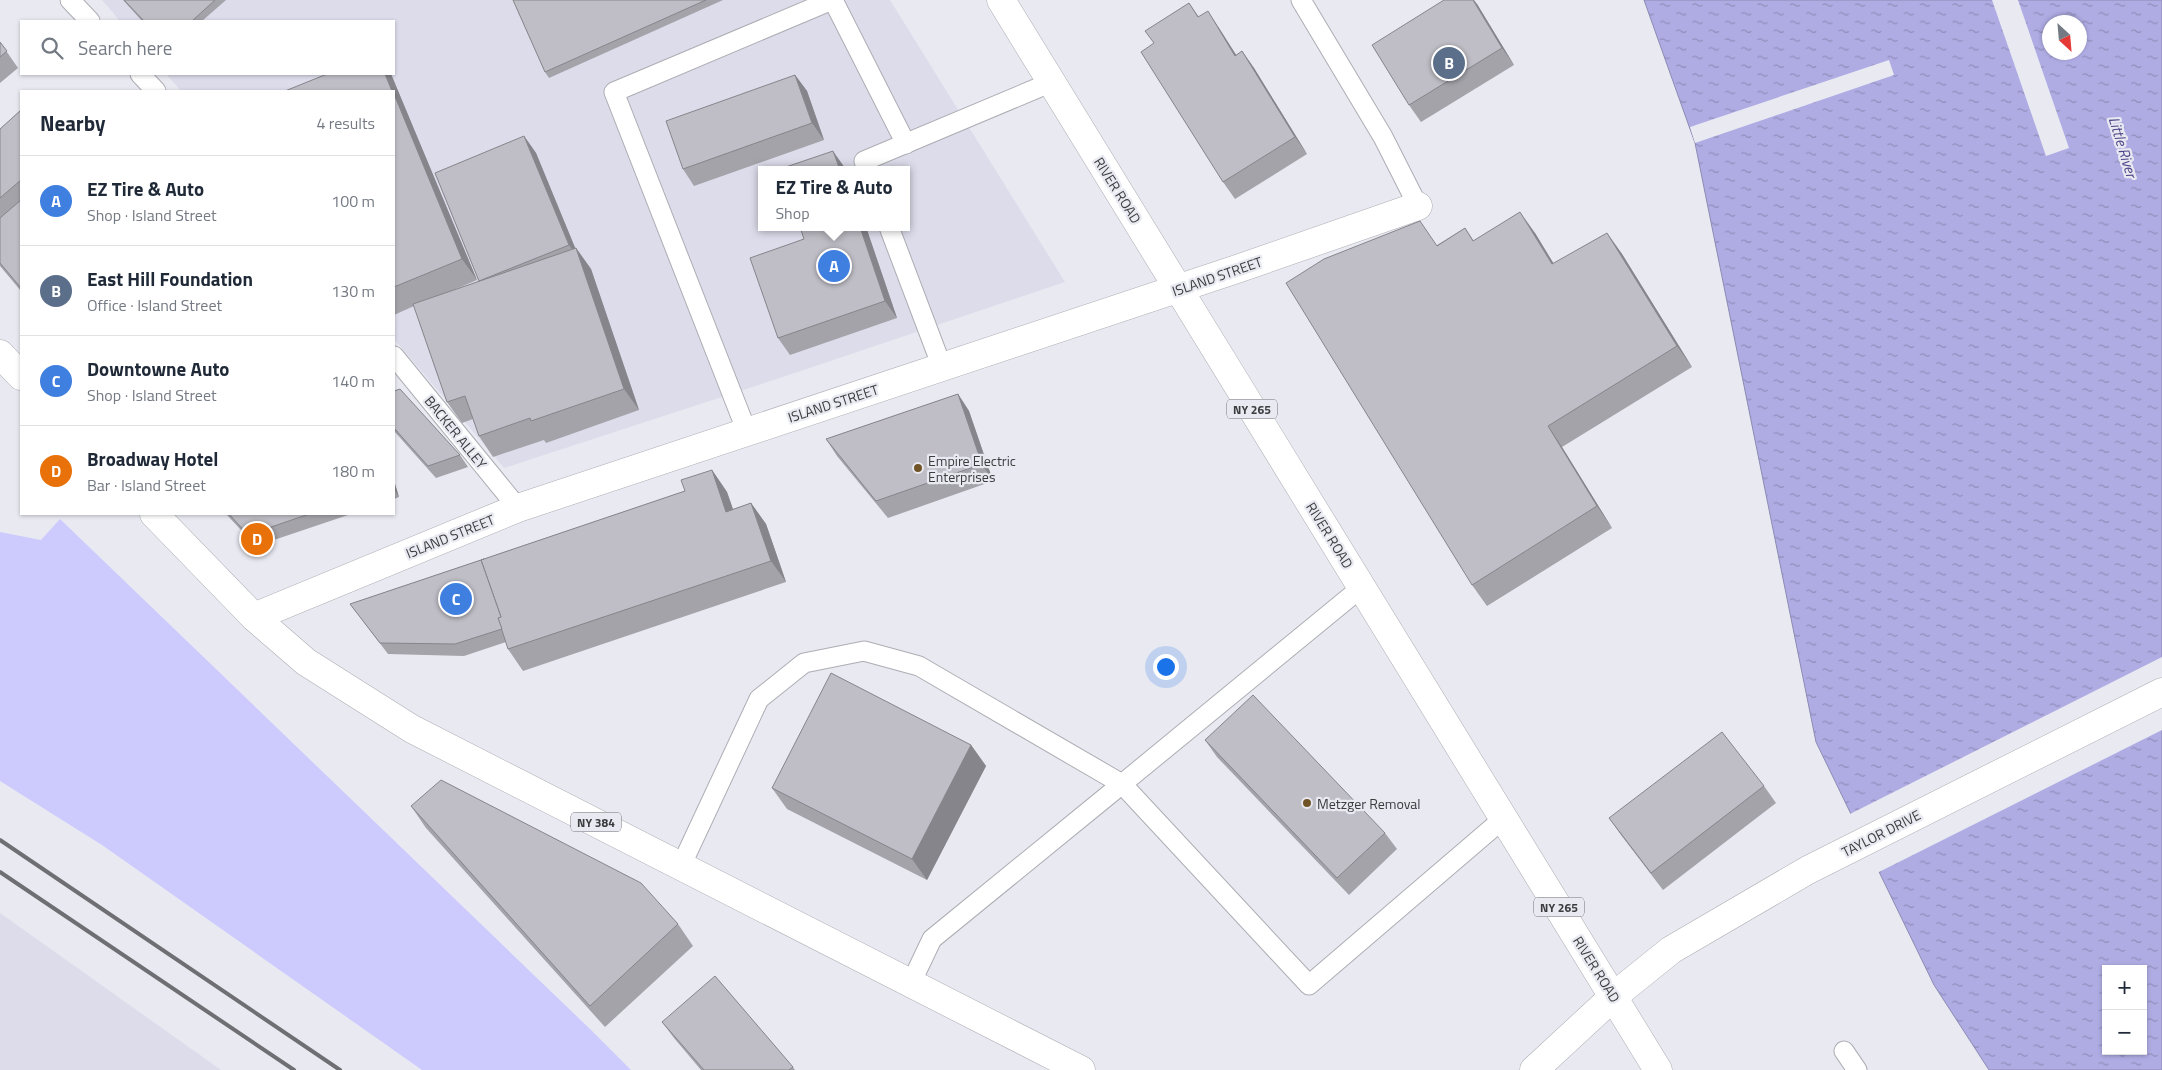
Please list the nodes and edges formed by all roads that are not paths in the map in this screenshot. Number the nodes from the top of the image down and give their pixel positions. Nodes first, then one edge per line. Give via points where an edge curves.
1 (70, 0) edge
2 (833, 0) edge
3 (1001, 0) edge
4 (1301, 0) edge
5 (89, 20) edge
6 (141, 75) edge
7 (1052, 82) junction
8 (155, 90) edge
9 (906, 144) junction
10 (866, 166) edge
11 (1418, 206) joint
12 (891, 231) edge
13 (1178, 289) junction
14 (0, 354) edge
15 (395, 357) edge
16 (942, 367) junction
17 (20, 375) edge
18 (746, 432) junction
19 (518, 508) junction
20 (155, 515) edge
21 (1362, 587) junction
22 (254, 618) junction
23 (2162, 692) edge
24 (1122, 784) junction
25 (1504, 818) junction
26 (681, 866) junction
27 (910, 983) junction
28 (1614, 996) junction
29 (1844, 1051) dead end
30 (1080, 1070) edge
31 (1534, 1070) edge
32 (1658, 1070) edge
33 (1857, 1070) edge

1 - 5 lane
2 - 9 lane
2 - 18 lane via 614,92
3 - 7 main road, RIVER ROAD / NY 265
4 - 11 lane via 1383,138
6 - 8 lane
7 - 9 lane
7 - 13 main road, RIVER ROAD / NY 265
9 - 10 lane via 864,161
11 - 13 main road, ISLAND STREET
12 - 16 lane
13 - 16 main road, ISLAND STREET
13 - 21 main road, RIVER ROAD / NY 265
14 - 17 main road
15 - 19 lane, BACKER ALLEY
16 - 18 main road, ISLAND STREET
18 - 19 main road, ISLAND STREET
19 - 22 main road, ISLAND STREET
20 - 22 main road, NY 384
21 - 24 lane
21 - 25 main road, RIVER ROAD / NY 265
22 - 26 main road, NY 384 via 306,662 412,729
23 - 28 main road, TAYLOR DRIVE via 1808,870 1671,950
24 - 25 lane via 1309,985
24 - 26 lane via 919,666 864,651 804,664 759,699
24 - 27 lane via 932,940
25 - 28 main road, RIVER ROAD / NY 265
26 - 27 main road, NY 384
27 - 30 main road, NY 384
28 - 31 main road, TAYLOR DRIVE
28 - 32 main road, RIVER ROAD / NY 265
29 - 33 lane

